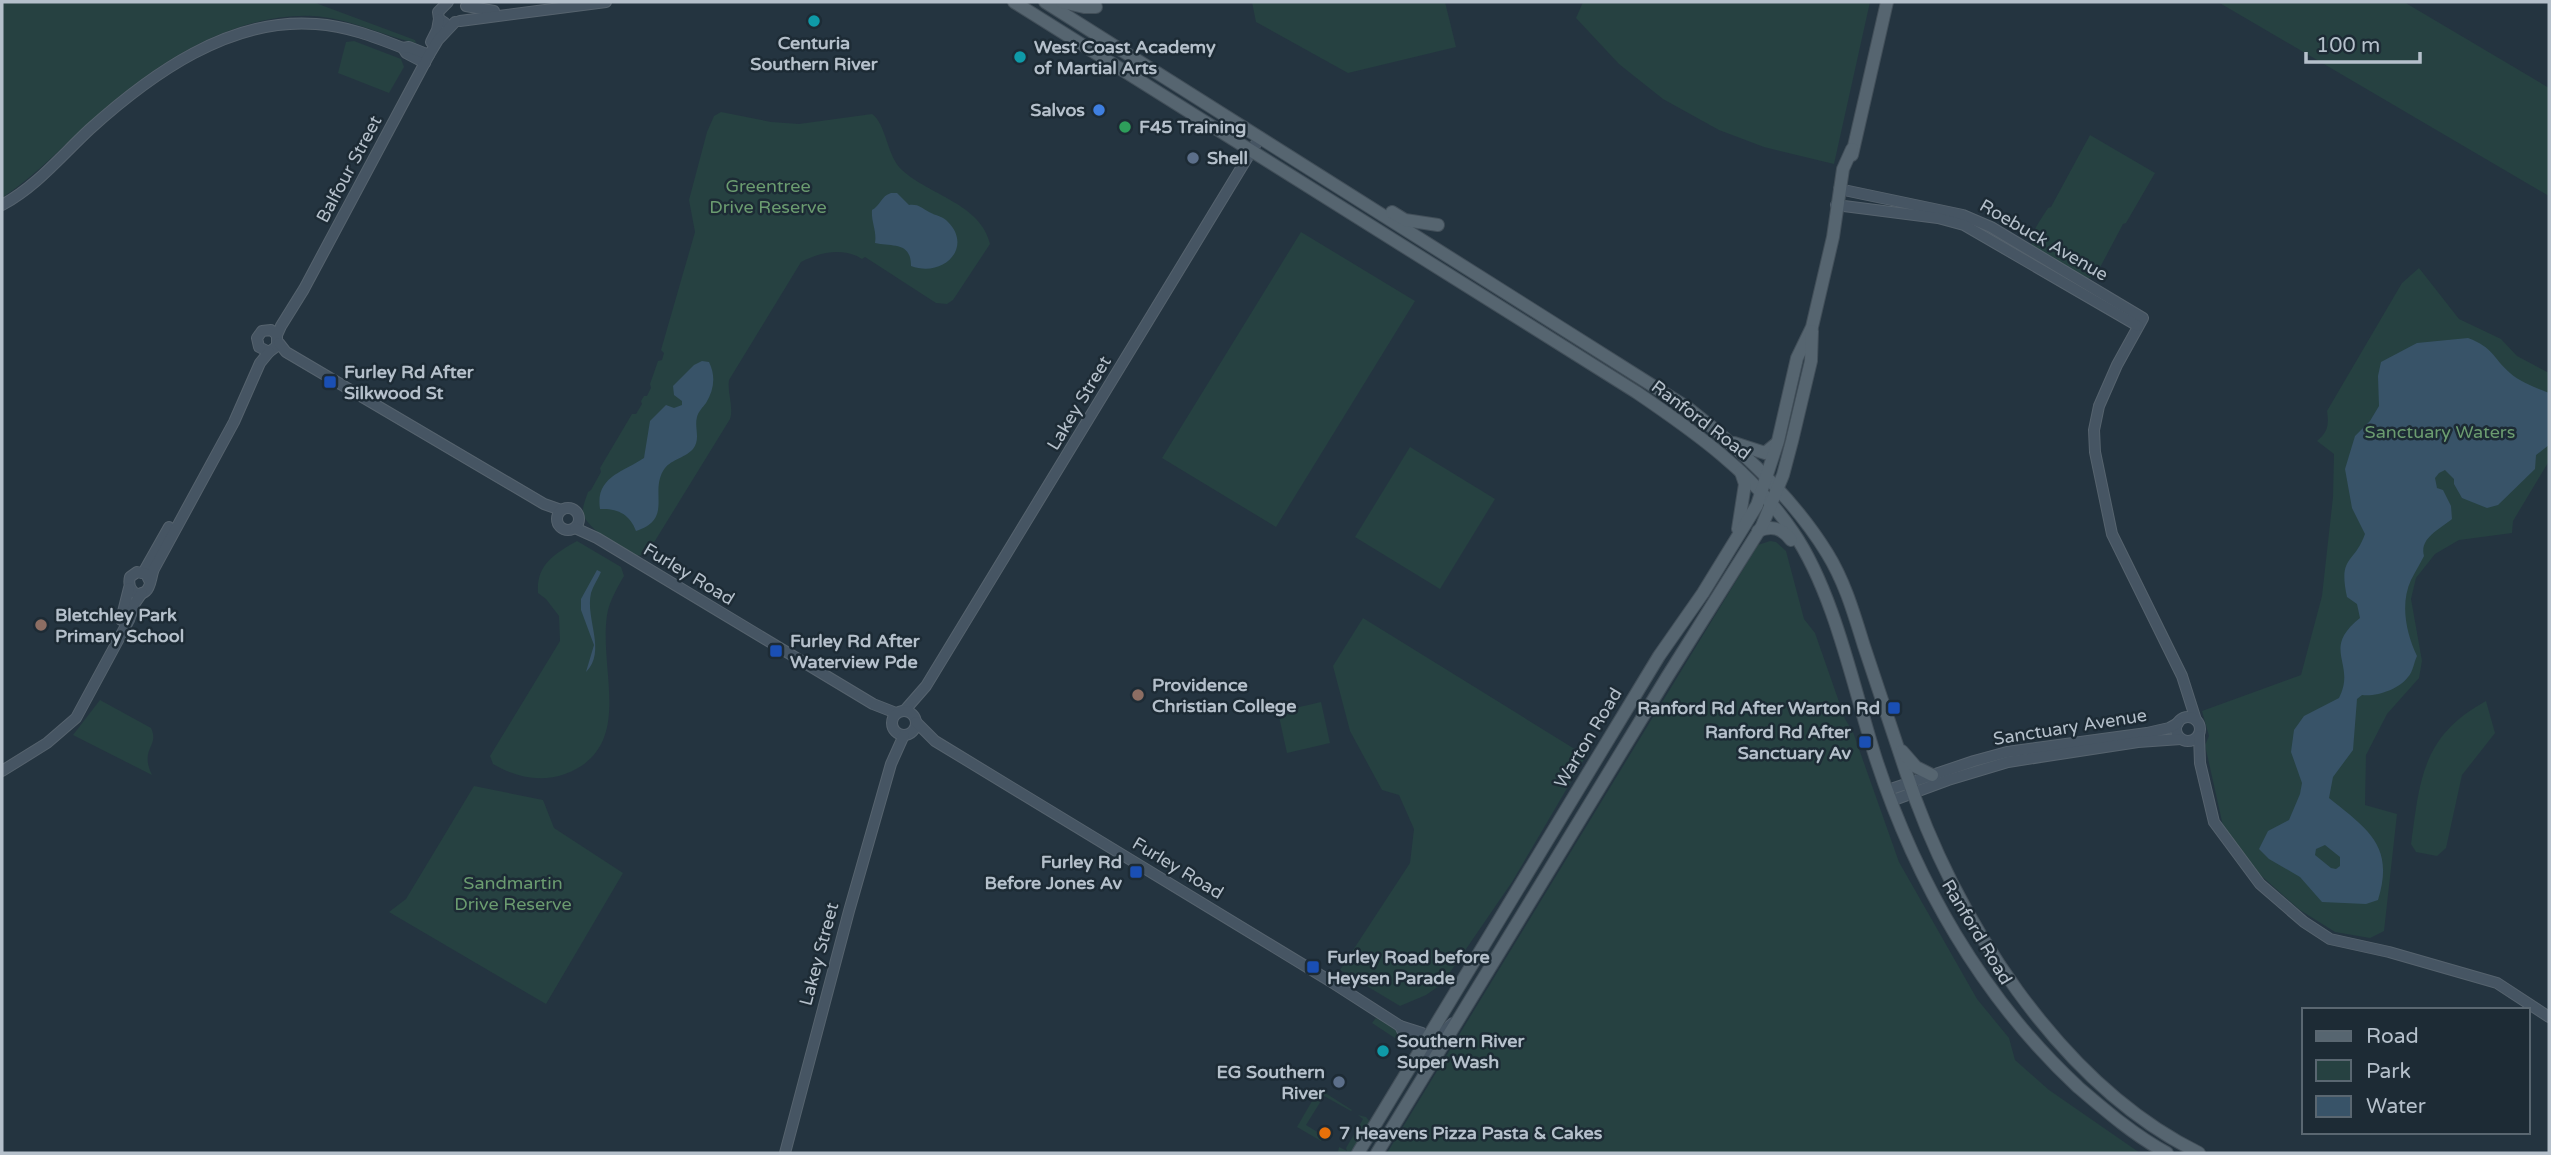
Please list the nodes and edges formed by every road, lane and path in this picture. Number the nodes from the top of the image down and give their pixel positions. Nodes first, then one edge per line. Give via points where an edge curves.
1 (448, 2) edge
2 (568, 2) edge
3 (606, 2) edge
4 (1014, 2) edge
5 (1045, 2) edge
6 (1062, 2) edge
7 (1887, 2) edge
8 (464, 4) edge
9 (1096, 7) dead end
10 (439, 19) junction
11 (458, 21) junction
12 (425, 58) junction
13 (1260, 137) junction
14 (1251, 152) junction
15 (1843, 190) junction
16 (2, 205) edge
17 (1892, 206) junction
18 (1371, 208) junction
19 (1839, 209) junction
20 (1438, 225) dead end
21 (1812, 327) junction
22 (273, 344) junction
23 (1598, 350) junction
24 (1636, 392) junction
25 (1778, 441) junction
26 (1730, 442) junction
27 (1741, 470) junction
28 (1767, 477) junction
29 (1777, 490) junction
30 (1761, 492) junction
31 (1772, 503) junction
32 (559, 515) junction
33 (577, 524) junction
34 (1758, 531) junction
35 (1736, 540) junction
36 (1807, 554) junction
37 (146, 576) junction
38 (130, 588) junction
39 (142, 593) junction
40 (2187, 690) junction
41 (2181, 720) junction
42 (2196, 720) junction
43 (904, 723) junction
44 (2199, 736) junction
45 (2126, 740) junction
46 (2183, 740) junction
47 (1897, 746) junction
48 (1600, 752) junction
49 (1615, 761) junction
50 (2, 763) edge
51 (2200, 763) junction
52 (1984, 764) junction
53 (2, 771) edge
54 (1932, 775) junction
55 (1911, 788) junction
56 (1889, 795) junction
57 (1558, 855) junction
58 (1506, 907) junction
59 (2549, 1017) edge
60 (1458, 1019) junction
61 (1426, 1041) junction
62 (1429, 1068) junction
63 (785, 1153) edge
64 (1358, 1153) edge
65 (1377, 1153) edge
66 (2167, 1153) edge
67 (2199, 1153) edge

1 - 10 street, Balfour Street via 439,10
2 - 8 street via 496,11
3 - 11 street
4 - 14 main road, Ranford Road
5 - 13 main road, Ranford Road
6 - 9 main road
7 - 15 main road, Warton Road via 1852,149 1843,169
8 - 11 street, Balfour Street via 465,15
10 - 11 street
10 - 12 street, Balfour Street
11 - 12 street, Balfour Street
12 - 16 street via 409,47 342,27 305,23 276,25 219,41 116,107 44,176
12 - 22 street, Balfour Street
13 - 14 street, Lakey Street
13 - 18 main road, Ranford Road
14 - 24 main road, Ranford Road
14 - 43 street, Lakey Street
15 - 17 street, Roebuck Avenue
15 - 19 main road, Warton Road
17 - 19 street, Roebuck Avenue
17 - 40 street, Roebuck Avenue via 1954,217 2141,322 2099,406 2095,452 2116,543
18 - 20 main road
18 - 23 main road, Ranford Road
19 - 21 main road, Warton Road
21 - 25 main road, Warton Road via 1797,358
21 - 29 main road, Warton Road via 1811,360
22 - 32 street, Furley Road
22 - 37 street, Balfour Street
23 - 24 main road via 1605,361 1636,383
23 - 26 main road, Ranford Road via 1688,408
24 - 27 main road, Ranford Road
25 - 26 main road via 1765,453
25 - 28 main road, Warton Road
26 - 28 main road, Ranford Road
27 - 30 main road, Ranford Road
27 - 35 main road via 1745,484
28 - 29 main road, Ranford Road
28 - 30 main road, Warton Road
29 - 31 main road, Warton Road
29 - 47 main road, Ranford Road via 1812,531 1843,583
30 - 31 main road, Ranford Road
30 - 35 main road, Warton Road
31 - 34 main road, Warton Road
31 - 36 main road, Ranford Road
32 - 33 street, Furley Road via 558,525 564,530
32 - 33 street, Furley Road via 573,509 578,513
33 - 43 street, Furley Road
34 - 36 main road via 1782,530
34 - 49 main road, Warton Road
35 - 48 main road, Warton Road
36 - 56 main road, Ranford Road
37 - 38 street, Balfour Street via 131,575
37 - 39 street, Balfour Street via 148,589
38 - 39 street
38 - 50 street, Balfour Street via 123,616 71,713 57,729
39 - 53 street, Balfour Street via 76,718
40 - 41 street
40 - 42 street
41 - 42 street
41 - 45 street, Sanctuary Avenue
41 - 46 street via 2176,732
42 - 44 street via 2201,727
43 - 61 street, Furley Road via 1401,1026 1422,1033
43 - 63 street, Lakey Street
44 - 46 street
44 - 51 street
45 - 46 street, Sanctuary Avenue
45 - 52 street, Sanctuary Avenue
46 - 51 street
47 - 54 main road via 1908,760
47 - 55 main road, Ranford Road
48 - 49 main road
48 - 58 main road, Warton Road
49 - 57 main road, Warton Road
51 - 59 street via 2214,822 2260,884 2304,922 2330,939 2497,983
52 - 54 street, Sanctuary Avenue
52 - 55 street, Sanctuary Avenue
54 - 55 street, Sanctuary Avenue
55 - 56 street, Sanctuary Avenue
55 - 67 main road, Ranford Road via 1968,912 2053,1038 2144,1119
56 - 66 main road, Ranford Road via 1936,901 2022,1031 2109,1114
57 - 58 main road via 1545,853
57 - 60 main road, Warton Road
58 - 61 main road, Warton Road
60 - 61 street
60 - 62 main road, Warton Road
61 - 62 street
61 - 64 main road, Warton Road
62 - 65 main road, Warton Road

